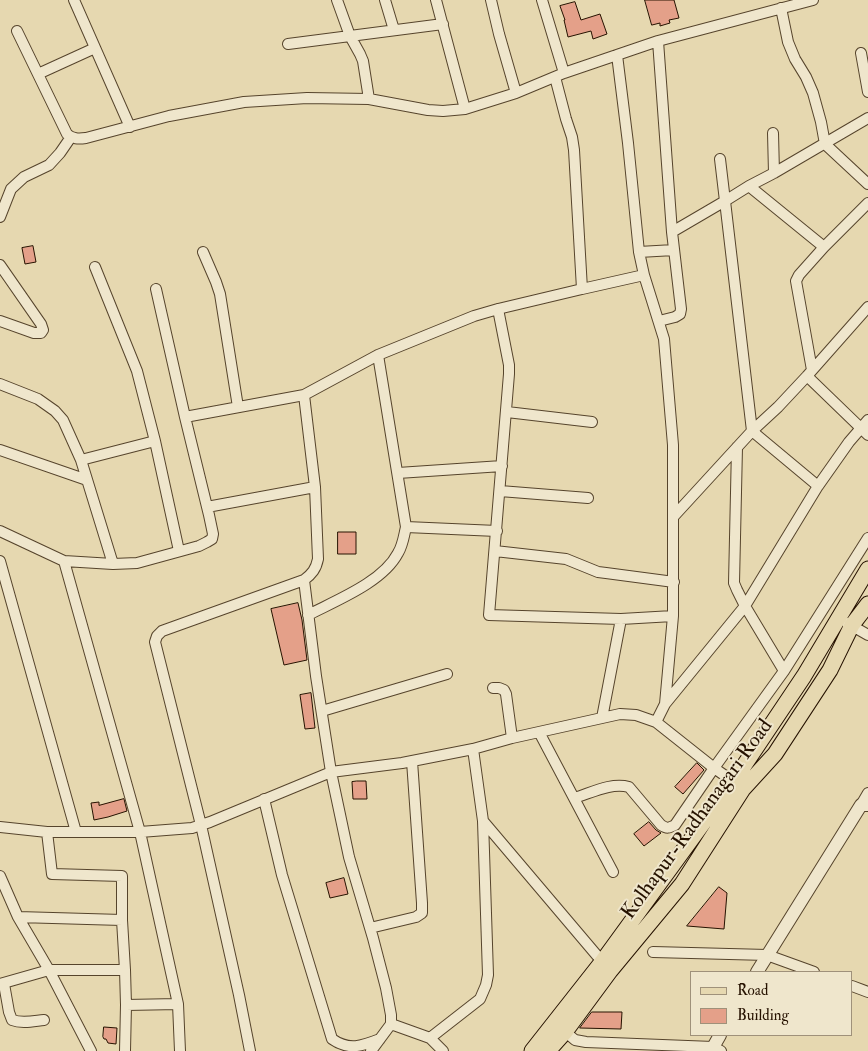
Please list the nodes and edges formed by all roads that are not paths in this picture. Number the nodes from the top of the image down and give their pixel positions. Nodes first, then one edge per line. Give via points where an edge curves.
1 (74, 0) edge
2 (337, 0) edge
3 (385, 0) edge
4 (436, 0) edge
5 (491, 0) edge
6 (542, 0) edge
7 (809, 1) edge
8 (781, 8) junction
9 (443, 24) junction
10 (394, 30) junction
11 (17, 31) dead end
12 (350, 36) junction
13 (658, 41) junction
14 (288, 44) dead end
15 (95, 48) junction
16 (861, 52) dead end
17 (617, 55) junction
18 (38, 74) junction
19 (559, 75) junction
20 (868, 92) edge
21 (516, 93) junction
22 (369, 99) junction
23 (466, 109) junction
24 (868, 118) edge
25 (130, 127) junction
26 (773, 133) dead end
27 (71, 137) junction
28 (824, 144) junction
29 (720, 159) dead end
30 (774, 173) junction
31 (868, 184) edge
32 (749, 186) junction
33 (725, 202) junction
34 (868, 203) edge
35 (0, 217) edge
36 (672, 232) junction
37 (824, 247) junction
38 (674, 250) junction
39 (203, 252) dead end
40 (639, 252) junction
41 (0, 265) edge
42 (95, 267) dead end
43 (644, 275) junction
44 (582, 289) junction
45 (156, 290) dead end
46 (868, 307) edge
47 (498, 309) junction
48 (0, 321) edge
49 (659, 321) junction
50 (378, 355) junction
51 (810, 373) junction
52 (0, 384) edge
53 (304, 395) junction
54 (238, 407) junction
55 (507, 412) junction
56 (185, 416) junction
57 (592, 422) dead end
58 (866, 428) edge
59 (752, 431) junction
60 (155, 441) junction
61 (738, 447) junction
62 (0, 450) edge
63 (80, 460) junction
64 (502, 466) junction
65 (398, 473) junction
66 (87, 480) junction
67 (818, 486) junction
68 (315, 487) junction
69 (500, 491) junction
70 (588, 498) dead end
71 (207, 507) junction
72 (674, 516) junction
73 (406, 527) junction
74 (0, 531) edge
75 (497, 531) junction
76 (868, 538) edge
77 (495, 550) junction
78 (179, 551) junction
79 (0, 561) edge
80 (64, 561) junction
81 (113, 564) junction
82 (868, 569) edge
83 (304, 580) junction
84 (674, 582) junction
85 (868, 604) edge
86 (745, 606) junction
87 (308, 615) junction
88 (674, 616) junction
89 (621, 619) junction
90 (838, 619) junction
91 (852, 626) junction
92 (868, 635) edge
93 (784, 671) junction
94 (447, 674) dead end
95 (492, 688) dead end
96 (666, 704) junction
97 (322, 712) junction
98 (602, 718) junction
99 (656, 722) junction
100 (539, 732) junction
101 (512, 738) junction
102 (473, 749) junction
103 (412, 761) junction
104 (714, 768) junction
105 (331, 772) junction
106 (738, 786) junction
107 (868, 793) edge
108 (574, 798) junction
109 (264, 799) junction
110 (864, 805) edge
111 (483, 821) junction
112 (201, 825) junction
113 (0, 827) edge
114 (47, 832) junction
115 (76, 832) junction
116 (140, 832) junction
117 (613, 872) dead end
118 (0, 876) edge
119 (18, 916) junction
120 (122, 920) junction
121 (370, 928) junction
122 (652, 952) dead end
123 (767, 955) junction
124 (606, 966) junction
125 (49, 970) junction
126 (125, 970) junction
127 (758, 971) edge
128 (811, 971) edge
129 (2, 984) edge
130 (853, 986) edge
131 (868, 992) edge
132 (178, 1004) junction
133 (126, 1005) junction
134 (44, 1020) dead end
135 (391, 1024) junction
136 (560, 1028) junction
137 (720, 1036) edge
138 (430, 1038) junction
139 (380, 1039) junction
140 (715, 1050) edge
141 (91, 1051) edge
142 (125, 1051) edge
143 (180, 1051) edge
144 (250, 1051) edge
145 (371, 1051) edge
146 (444, 1051) edge
147 (532, 1051) edge
148 (548, 1051) edge

1 - 15 street
2 - 12 street
3 - 10 street
4 - 9 street
5 - 21 street
6 - 19 street
7 - 8 street
8 - 13 street
8 - 28 street via 788,42 812,93
9 - 10 street
9 - 23 street
10 - 12 street
11 - 18 street
12 - 14 street
12 - 22 street via 363,61
13 - 17 street
13 - 36 street
15 - 18 street
15 - 25 street
16 - 20 street
17 - 19 street
17 - 40 street
18 - 27 street
19 - 21 street
19 - 44 street via 574,150
21 - 23 street
22 - 23 street via 428,110
22 - 25 street via 244,102
24 - 28 street
25 - 27 street via 86,138
26 - 30 street
27 - 35 street via 49,165 24,177 11,189
28 - 30 street
28 - 31 street
29 - 33 street
30 - 32 street
32 - 33 street
32 - 37 street
33 - 36 street
33 - 59 street
34 - 37 street
36 - 38 street
37 - 51 street via 796,281
38 - 40 street
38 - 49 street via 680,314
39 - 54 street via 221,300
40 - 43 street
41 - 48 street via 43,330 38,334
42 - 60 street via 136,371
43 - 44 street
43 - 49 street
44 - 47 street
45 - 56 street
46 - 51 street
47 - 50 street
47 - 55 street via 509,365
49 - 72 street via 664,340 673,444
50 - 53 street
50 - 65 street
51 - 58 street
51 - 59 street
52 - 63 street via 38,399 55,411 63,420
53 - 54 street
53 - 68 street
54 - 56 street
55 - 57 street
55 - 64 street
56 - 71 street
58 - 67 street via 849,442
59 - 61 street
59 - 67 street
60 - 63 street
60 - 78 street
61 - 72 street
61 - 86 street via 734,583
62 - 66 street
63 - 66 street
64 - 65 street
64 - 69 street
65 - 73 street
66 - 81 street
67 - 86 street
68 - 71 street
68 - 83 street via 318,559 313,573
69 - 70 street
69 - 75 street
71 - 78 street via 212,539
72 - 84 street
73 - 75 street
73 - 87 street via 400,551 378,576
74 - 80 street
75 - 77 street
76 - 93 street
77 - 84 street via 566,559 598,572
77 - 89 street via 489,616
78 - 81 street via 137,563
79 - 115 street
80 - 81 street
80 - 116 street
82 - 90 main road
83 - 87 street
83 - 112 street via 162,631 157,636 156,648
84 - 88 street
85 - 91 main road, Kolhapur-Radhanagari Road
86 - 93 street
86 - 96 street
87 - 97 street
88 - 89 street
88 - 96 street
89 - 98 street
90 - 91 street
90 - 106 main road
91 - 92 street
91 - 106 main road, Kolhapur-Radhanagari Road via 830,670 775,754
93 - 104 street
94 - 97 street
95 - 101 street via 504,690 506,694
96 - 99 street
97 - 105 street
98 - 99 street via 628,714
98 - 100 street
99 - 104 street
100 - 101 street
100 - 108 street
101 - 102 street
102 - 103 street
102 - 111 street
103 - 105 street
103 - 121 street via 422,913
104 - 106 street
104 - 108 street via 670,828 661,825 629,787 614,786
105 - 109 street
105 - 121 street via 349,857
106 - 124 main road, Kolhapur-Radhanagari Road via 682,884
107 - 110 street
108 - 117 street
109 - 112 street
109 - 139 street via 282,875 332,1038 342,1046 353,1048
110 - 123 street
111 - 124 street
111 - 138 street via 486,985 480,999
112 - 116 street
112 - 144 street
113 - 114 street
114 - 115 street
114 - 120 street via 52,874 122,876
115 - 116 street
116 - 132 street
118 - 119 street
119 - 120 street
119 - 125 street
120 - 126 street
121 - 135 street via 386,988
122 - 123 street
123 - 127 street
123 - 128 street
124 - 136 main road, Kolhapur-Radhanagari Road
125 - 126 street
125 - 129 street
125 - 141 street
126 - 133 street
129 - 134 street via 12,1020
130 - 131 street
132 - 133 street
132 - 143 street
133 - 142 street
135 - 138 street
135 - 139 street
136 - 140 street via 575,1040 586,1042
136 - 147 main road
136 - 148 main road, Kolhapur-Radhanagari Road
137 - 140 street
138 - 146 street
139 - 145 street

